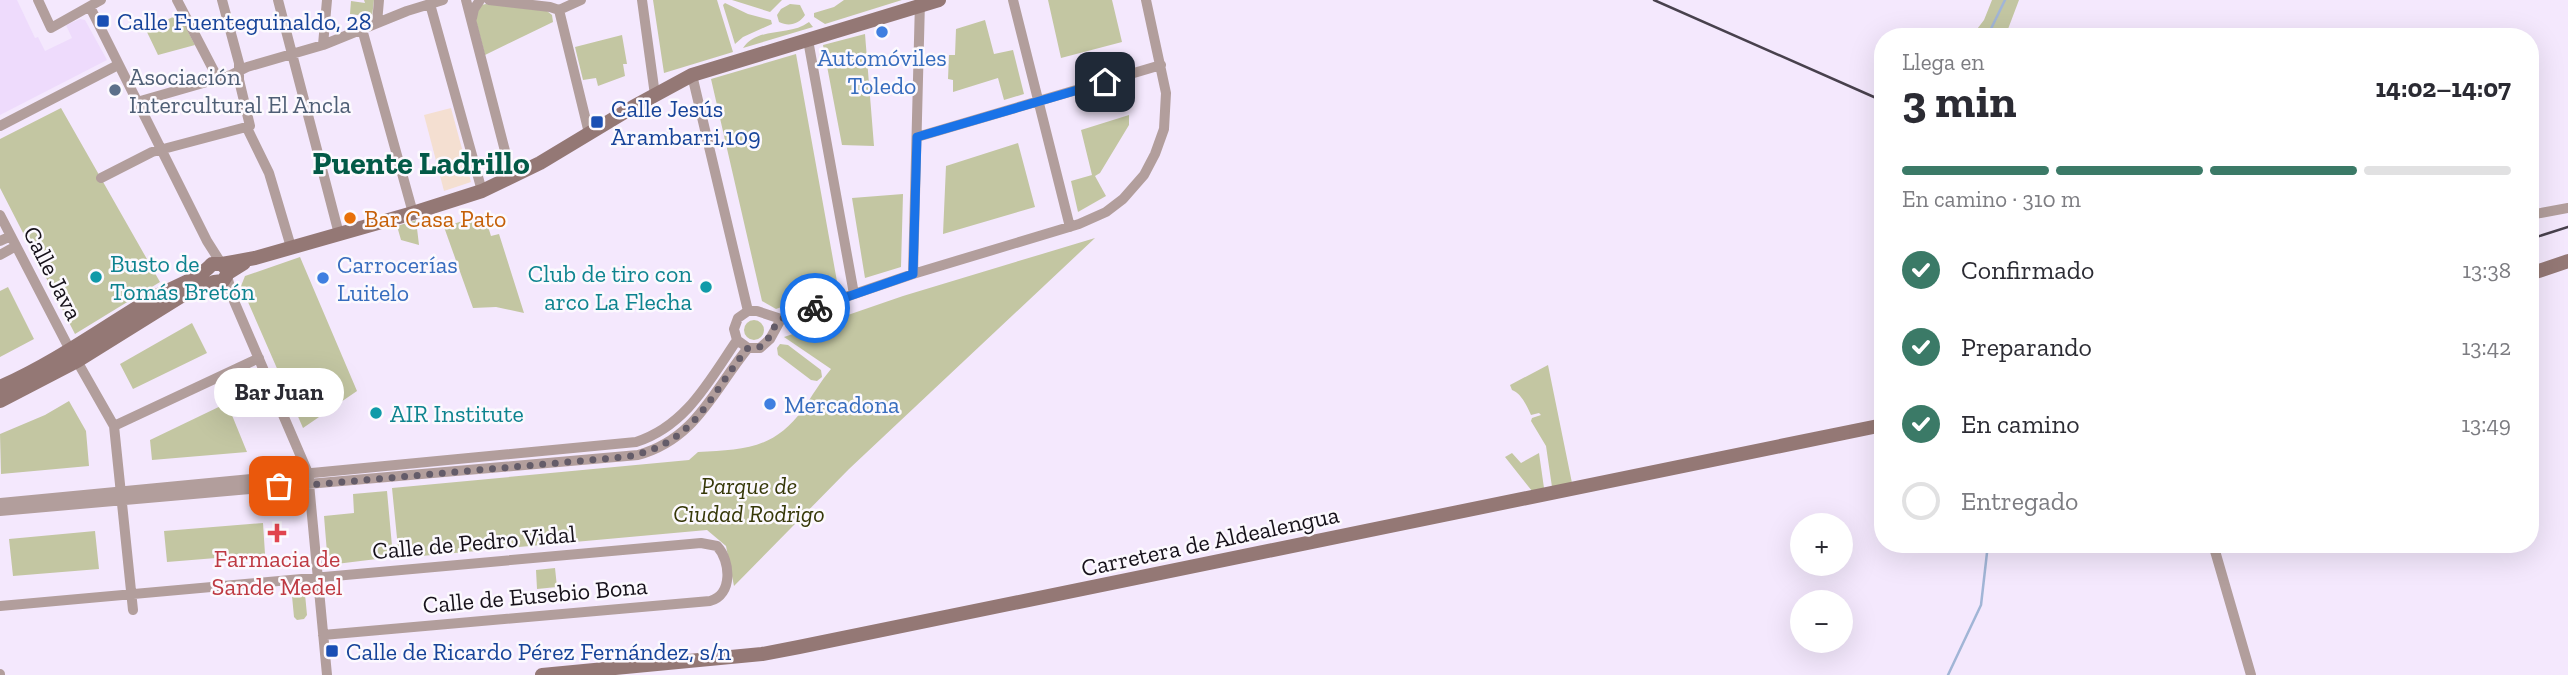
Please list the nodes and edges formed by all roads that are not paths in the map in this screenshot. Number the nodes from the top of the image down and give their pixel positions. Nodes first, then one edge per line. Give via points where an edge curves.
1 (38, 0) edge
2 (76, 0) edge
3 (177, 0) edge
4 (222, 0) edge
5 (278, 0) edge
6 (327, 0) edge
7 (379, 0) edge
8 (443, 0) edge
9 (466, 0) edge
10 (480, 0) edge
11 (489, 0) edge
12 (581, 0) edge
13 (642, 0) edge
14 (939, 0) edge
15 (1013, 0) edge
16 (1146, 0) edge
17 (920, 3) edge
18 (94, 4) edge
19 (430, 4) junction
20 (559, 10) junction
21 (472, 18) junction
22 (377, 23) junction
23 (362, 29) junction
24 (808, 40) junction
25 (323, 45) junction
26 (292, 54) junction
27 (118, 65) junction
28 (1161, 65) junction
29 (239, 72) junction
30 (215, 73) dead end
31 (692, 75) junction
32 (655, 94) junction
33 (138, 102) junction
34 (1038, 102) junction
35 (0, 126) edge
36 (249, 127) junction
37 (589, 133) junction
38 (917, 137) junction
39 (162, 151) junction
40 (101, 178) dead end
41 (512, 178) junction
42 (482, 191) junction
43 (2568, 208) edge
44 (413, 213) junction
45 (2539, 213) edge
46 (0, 215) edge
47 (1070, 227) junction
48 (340, 234) junction
49 (11, 236) junction
50 (0, 241) edge
51 (16, 246) junction
52 (291, 247) junction
53 (0, 255) edge
54 (2568, 261) edge
55 (2539, 271) edge
56 (219, 272) junction
57 (913, 274) junction
58 (854, 295) junction
59 (748, 311) junction
60 (764, 314) junction
61 (781, 319) junction
62 (772, 333) junction
63 (737, 341) junction
64 (748, 348) junction
65 (73, 355) junction
66 (260, 358) junction
67 (0, 387) edge
68 (0, 401) edge
69 (114, 426) junction
70 (1874, 427) edge
71 (308, 473) junction
72 (309, 485) junction
73 (121, 496) junction
74 (0, 503) edge
75 (0, 511) edge
76 (2216, 553) edge
77 (726, 568) joint
78 (317, 578) junction
79 (130, 595) junction
80 (0, 606) edge
81 (133, 610) dead end
82 (323, 635) junction
83 (327, 675) edge
84 (542, 675) edge
85 (2251, 675) edge

1 - 18 street via 51,28
2 - 18 street
3 - 30 street
4 - 29 street
5 - 26 street
6 - 25 street
7 - 22 street
8 - 19 street
9 - 21 street
10 - 21 street
11 - 20 street
12 - 20 street
13 - 32 street
14 - 17 street
15 - 34 street
16 - 28 street
17 - 24 street
17 - 38 street
18 - 27 street
19 - 22 street
19 - 42 street
20 - 37 street
21 - 41 street
22 - 23 street
23 - 25 street
23 - 44 street
24 - 31 street
24 - 58 street
25 - 26 street
26 - 29 street
26 - 48 street
27 - 33 street
27 - 35 street
28 - 34 street
28 - 47 street via 1166,111 1156,154 1123,199
29 - 33 street
29 - 36 street
31 - 32 street
31 - 59 street
32 - 37 street
33 - 39 street
34 - 38 street
34 - 47 street
36 - 39 street
36 - 52 street via 269,173
37 - 41 street
38 - 57 street
39 - 40 street
39 - 56 street
41 - 42 street
42 - 44 street
43 - 45 street
44 - 48 street
46 - 49 street, Calle Java
47 - 57 street
48 - 52 street
49 - 50 street
49 - 51 street, Calle Java
51 - 53 street
51 - 65 street, Calle Java
52 - 56 street
54 - 55 street
56 - 65 street
56 - 66 street
57 - 58 street
58 - 61 street
59 - 60 street
59 - 63 street via 738,318 734,329
60 - 61 street
60 - 62 street
61 - 62 street
62 - 64 street via 766,344
63 - 64 street
63 - 71 street via 687,412 655,435 636,442
64 - 72 street via 695,421 650,451
65 - 67 street
65 - 68 street
65 - 69 street, Calle Java
66 - 69 street
66 - 71 street
69 - 73 street
70 - 84 street, Carretera de Aldealengua via 774,652
71 - 72 street
71 - 73 street
72 - 73 street
72 - 78 street
73 - 74 street
73 - 75 street
73 - 79 street
76 - 85 street
77 - 78 street, Calle de Pedro Vidal via 719,548 701,543
77 - 82 street, Calle de Eusebio Bona via 724,592 710,601
78 - 79 street, Calle de Pedro Vidal
78 - 82 street
79 - 80 street, Calle de Pedro Vidal
79 - 81 street
82 - 83 street

